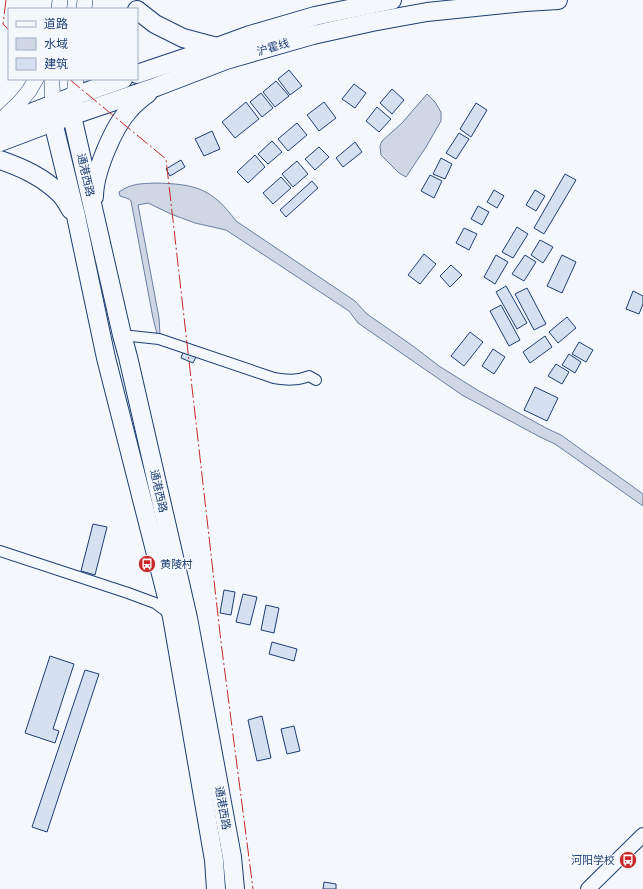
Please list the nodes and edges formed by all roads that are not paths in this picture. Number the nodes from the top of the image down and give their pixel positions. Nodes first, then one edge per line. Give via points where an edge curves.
1 (126, 0) edge
2 (392, 0) edge
3 (558, 0) edge
4 (136, 8) edge
5 (138, 10) edge
6 (216, 47) junction
7 (138, 74) edge
8 (35, 80) edge
9 (52, 80) edge
10 (117, 80) edge
11 (75, 87) edge
12 (156, 87) junction
13 (53, 113) junction
14 (72, 116) junction
15 (0, 121) edge
16 (0, 125) edge
17 (0, 142) edge
18 (0, 160) edge
19 (94, 214) junction
20 (76, 216) junction
21 (122, 335) junction
22 (316, 380) dead end
23 (0, 551) edge
24 (172, 616) junction
25 (643, 835) edge
26 (216, 889) edge
27 (235, 889) edge
28 (588, 889) edge

1 - 4 highway
2 - 6 highway, 沪霍线 via 316,16
3 - 12 highway, 沪霍线 via 426,12 372,22 313,35 226,60
5 - 6 highway via 155,24 182,38
6 - 7 highway, 沪霍线
8 - 15 main road via 19,103
9 - 13 main road
10 - 11 highway, 沪霍线
11 - 13 highway, 沪霍线
11 - 14 highway, 通港西路
12 - 14 highway, 沪霍线
12 - 19 highway via 130,109 112,137 97,177
13 - 14 highway, 沪霍线
13 - 16 highway, 沪霍线
13 - 17 highway, 沪霍线
13 - 20 highway, 通港西路
14 - 19 highway, 通港西路
18 - 20 highway via 33,173 61,195
19 - 21 highway, 通港西路
20 - 24 highway, 通港西路 via 106,358
21 - 22 street via 159,339 274,378 288,380 309,376
21 - 27 highway, 通港西路 via 188,618 231,850
23 - 24 street via 128,592 155,603
24 - 26 highway, 通港西路 via 214,860
25 - 28 street

